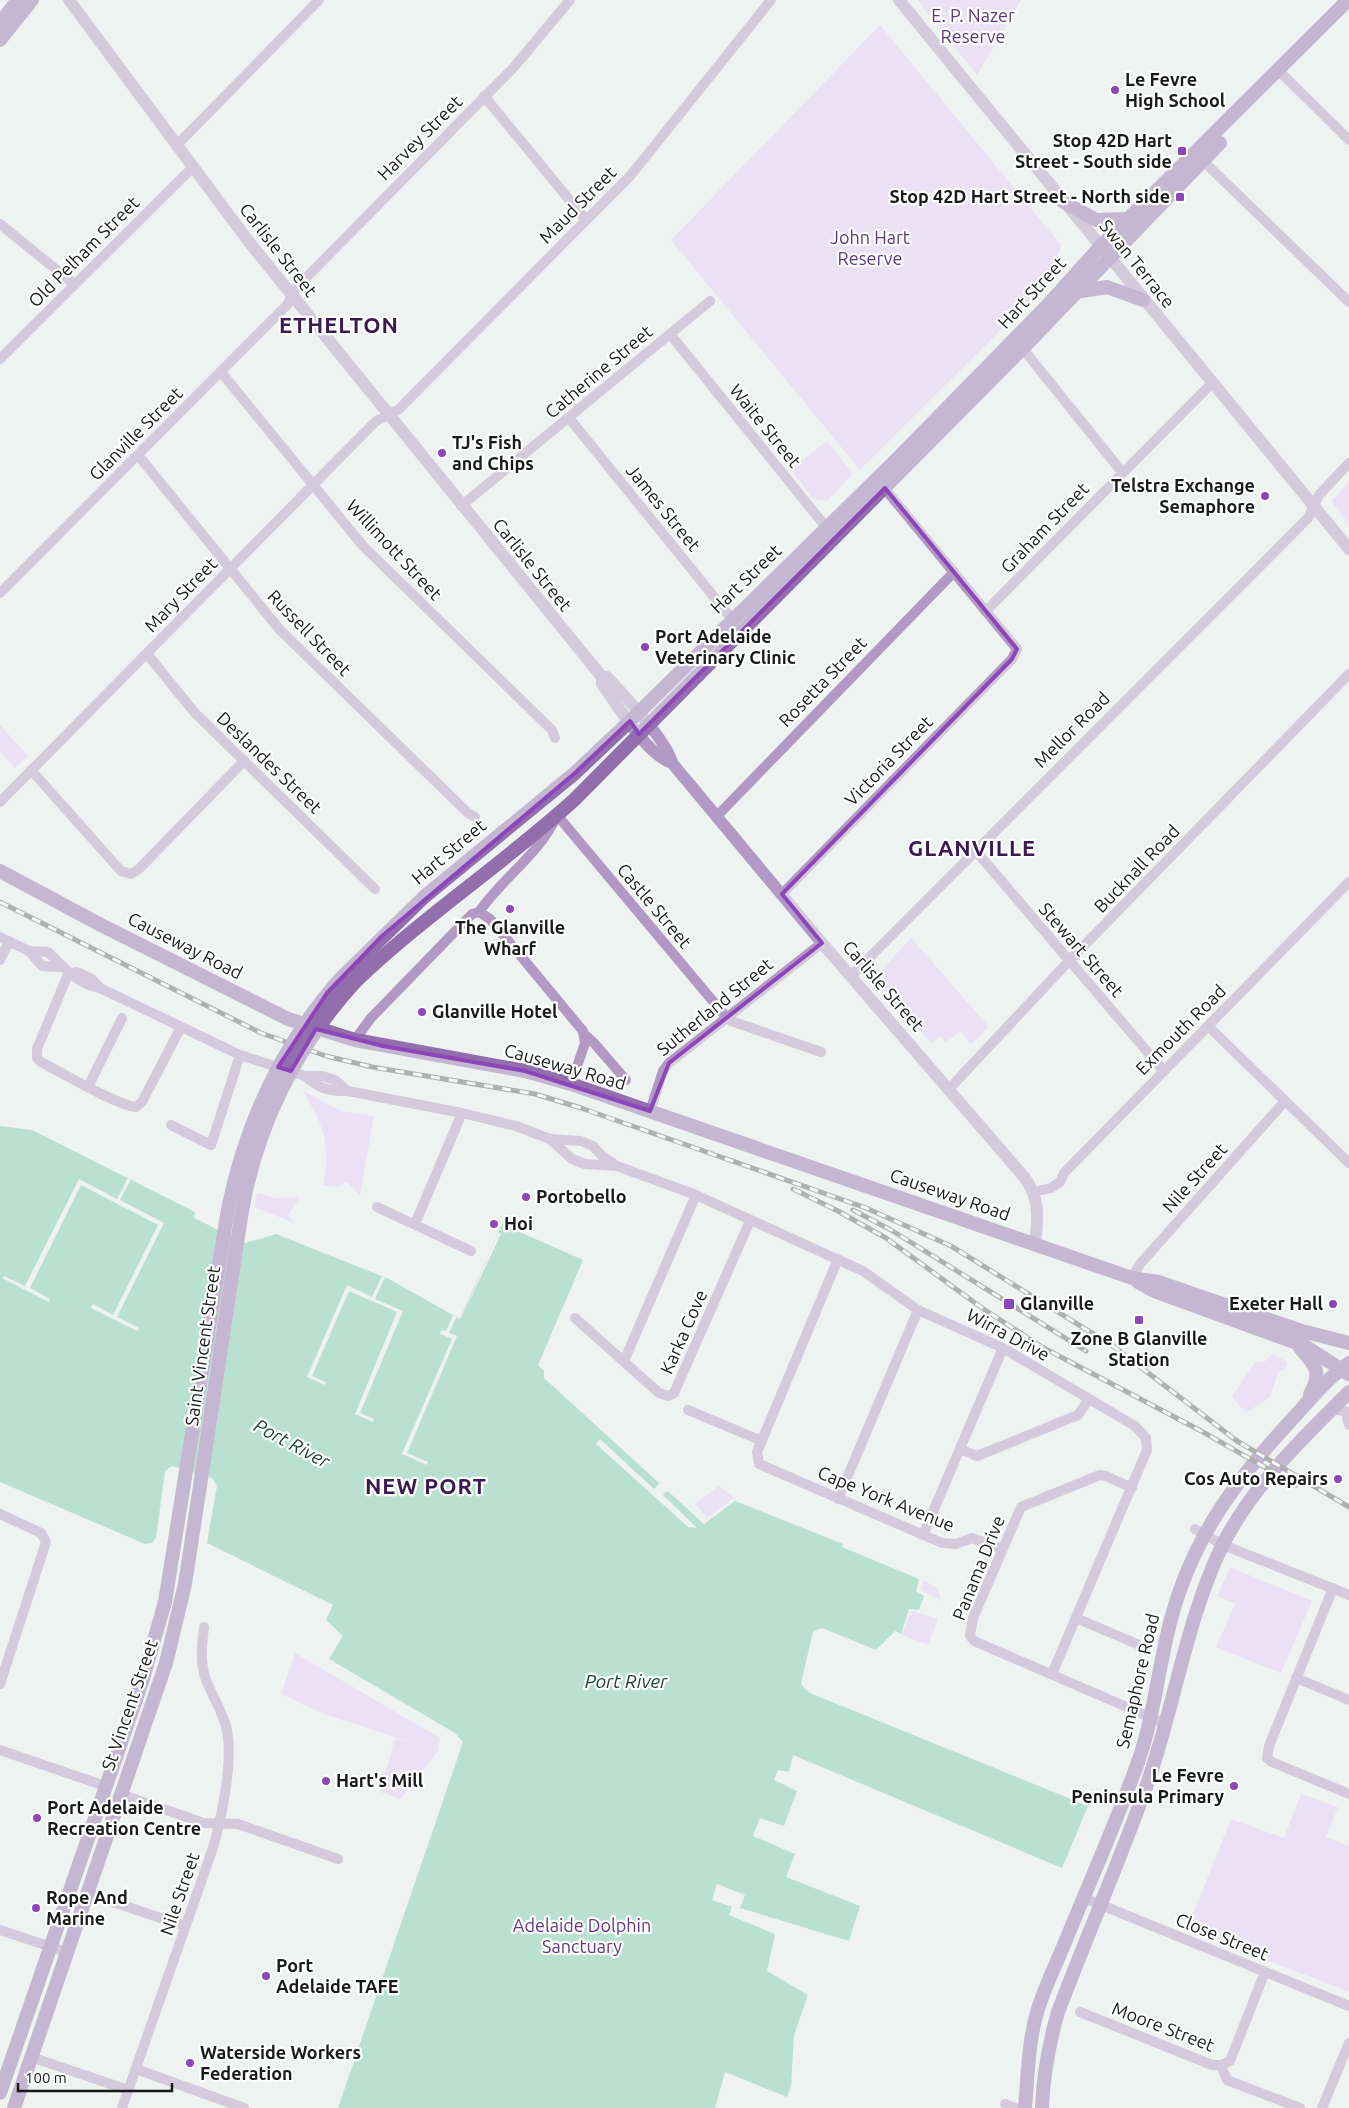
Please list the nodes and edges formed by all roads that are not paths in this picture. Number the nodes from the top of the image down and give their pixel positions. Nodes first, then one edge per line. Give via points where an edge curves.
1 (18, 0) edge
2 (32, 0) edge
3 (69, 0) edge
4 (319, 0) edge
5 (570, 0) edge
6 (771, 0) edge
7 (899, 0) edge
8 (1348, 0) edge
9 (1349, 13) edge
10 (1, 34) edge
11 (1281, 73) junction
12 (484, 96) junction
13 (1349, 140) edge
14 (176, 146) junction
15 (1199, 157) junction
16 (192, 168) junction
17 (1062, 201) junction
18 (1129, 219) junction
19 (586, 220) junction
20 (0, 224) edge
21 (1104, 252) junction
22 (74, 284) junction
23 (1075, 292) junction
24 (292, 296) junction
25 (1143, 300) junction
26 (710, 302) dead end
27 (1349, 302) edge
28 (670, 334) junction
29 (1019, 343) junction
30 (0, 359) edge
31 (221, 372) junction
32 (1213, 382) junction
33 (388, 414) junction
34 (569, 418) junction
35 (138, 455) junction
36 (1349, 463) edge
37 (1122, 472) junction
38 (880, 483) junction
39 (313, 484) junction
40 (461, 506) junction
41 (1314, 506) junction
42 (831, 533) junction
43 (1349, 550) edge
44 (230, 569) junction
45 (954, 572) junction
46 (0, 593) edge
47 (986, 611) junction
48 (732, 619) junction
49 (147, 654) junction
50 (1349, 674) edge
51 (634, 716) junction
52 (644, 730) junction
53 (555, 738) dead end
54 (244, 761) junction
55 (31, 770) junction
56 (0, 802) edge
57 (557, 815) junction
58 (475, 816) dead end
59 (717, 816) junction
60 (974, 850) junction
61 (0, 871) edge
62 (1349, 883) edge
63 (375, 889) dead end
64 (782, 894) junction
65 (479, 912) junction
66 (4, 939) edge
67 (822, 943) junction
68 (0, 960) edge
69 (1069, 961) junction
70 (68, 971) junction
71 (851, 976) junction
72 (348, 979) junction
73 (122, 1018) dead end
74 (727, 1018) junction
75 (1208, 1026) junction
76 (181, 1027) junction
77 (585, 1036) junction
78 (355, 1040) junction
79 (821, 1052) dead end
80 (240, 1055) junction
81 (1164, 1070) junction
82 (626, 1080) dead end
83 (571, 1084) junction
84 (88, 1086) junction
85 (949, 1089) junction
86 (1285, 1101) junction
87 (650, 1111) junction
88 (462, 1112) junction
89 (171, 1126) dead end
90 (550, 1138) junction
91 (1349, 1164) edge
92 (617, 1166) junction
93 (1034, 1192) junction
94 (696, 1196) junction
95 (377, 1207) dead end
96 (234, 1216) junction
97 (750, 1221) junction
98 (415, 1224) junction
99 (1034, 1244) junction
100 (471, 1251) dead end
101 (838, 1259) junction
102 (1132, 1278) junction
103 (918, 1310) junction
104 (575, 1318) dead end
105 (1299, 1337) junction
106 (1349, 1343) edge
107 (1004, 1348) junction
108 (624, 1361) junction
109 (1347, 1368) edge
110 (1349, 1392) edge
111 (1089, 1399) junction
112 (1301, 1409) junction
113 (1332, 1409) junction
114 (688, 1410) dead end
115 (1349, 1413) edge
116 (1349, 1425) edge
117 (762, 1442) junction
118 (960, 1449) junction
119 (184, 1476) joint
120 (202, 1480) joint
121 (1132, 1488) junction
122 (838, 1499) junction
123 (0, 1514) edge
124 (1199, 1532) junction
125 (923, 1535) junction
126 (1223, 1545) junction
127 (1002, 1549) junction
128 (1332, 1588) junction
129 (1349, 1595) edge
130 (1076, 1618) junction
131 (204, 1627) dead end
132 (1137, 1644) dead end
133 (1052, 1674) junction
134 (1296, 1678) junction
135 (0, 1684) edge
136 (1349, 1700) edge
137 (1150, 1718) junction
138 (1166, 1724) junction
139 (0, 1750) edge
140 (105, 1786) junction
141 (120, 1794) junction
142 (1349, 1794) edge
143 (220, 1824) junction
144 (338, 1859) dead end
145 (86, 1893) junction
146 (1084, 1898) junction
147 (1100, 1905) junction
148 (185, 1926) junction
149 (0, 1930) edge
150 (50, 1947) junction
151 (66, 1952) junction
152 (1265, 1972) junction
153 (1349, 2006) edge
154 (1080, 2012) dead end
155 (1349, 2044) edge
156 (31, 2057) junction
157 (1221, 2065) junction
158 (136, 2069) junction
159 (128, 2090) junction
160 (0, 2093) edge
161 (14, 2108) edge
162 (122, 2108) edge
163 (244, 2108) edge
164 (1025, 2108) edge
165 (1042, 2108) edge
166 (1300, 2108) edge
167 (1322, 2108) edge

1 - 10 main road
2 - 10 main road
3 - 14 street, Carlisle Street
4 - 14 street
5 - 12 street, Harvey Street via 514,67
6 - 19 street, Maud Street via 631,175
7 - 17 street, Swan Terrace
8 - 11 main road, Hart Street
9 - 11 main road, Hart Street
11 - 13 street
11 - 15 main road, Hart Street
12 - 19 street
12 - 24 street, Harvey Street via 340,241
14 - 16 street, Carlisle Street
15 - 18 main road, Hart Street
15 - 21 main road, Hart Street
15 - 27 street
16 - 22 street, Old Pelham Street
16 - 24 street, Carlisle Street
17 - 18 main road via 1096,220
17 - 21 street, Swan Terrace
18 - 21 main road, Hart Street
19 - 33 street, Maud Street via 398,410
20 - 22 street
21 - 23 main road, Hart Street
21 - 25 street, Swan Terrace
21 - 29 main road, Hart Street
22 - 30 street, Old Pelham Street
23 - 25 main road via 1107,287
23 - 29 main road, Hart Street
24 - 31 street, Glanville Street via 287,306
24 - 33 street, Carlisle Street
25 - 32 street, Swan Terrace
26 - 28 street, Catherine Street
28 - 34 street, Catherine Street
28 - 42 street, Waite Street
29 - 37 street
29 - 38 main road, Hart Street
31 - 35 street, Glanville Street
31 - 39 street, Willimott Street
32 - 37 street, Graham Street
32 - 41 street, Swan Terrace
33 - 39 street, Mary Street via 378,419
33 - 40 street, Carlisle Street
34 - 40 street, Catherine Street
34 - 48 street, James Street
35 - 44 street, Russell Street
35 - 46 street, Glanville Street
36 - 41 street, Mellor Road via 1319,494
37 - 47 street, Graham Street
38 - 42 main road, Hart Street
38 - 45 street
39 - 44 street, Mary Street
39 - 53 street, Willimott Street via 363,546 552,730
40 - 51 street, Carlisle Street via 602,676 602,684
41 - 43 street, Swan Terrace
41 - 60 street, Mellor Road via 1308,518
42 - 48 main road, Hart Street
42 - 52 main road, Hart Street
44 - 49 street, Mary Street
44 - 58 street, Russell Street via 280,630
45 - 47 street
45 - 59 street, Rosetta Street
47 - 64 street, Victoria Street via 1017,649 1012,659
48 - 51 main road, Hart Street
49 - 54 street, Deslandes Street via 195,713
49 - 55 street, Mary Street
50 - 69 street, Bucknall Road
51 - 52 street, Carlisle Street
51 - 72 main road, Hart Street via 575,774 424,897
52 - 57 main road, Hart Street
52 - 59 street, Carlisle Street via 662,760 672,763
54 - 55 street via 139,869 128,874 121,871
54 - 63 street, Deslandes Street
55 - 56 street, Mary Street
57 - 65 street, Hart Street via 551,831
57 - 72 main road, Hart Street
57 - 74 street, Castle Street
59 - 64 street, Carlisle Street
60 - 69 street, Stewart Street
60 - 71 street, Mellor Road
61 - 78 main road, Causeway Road via 288,1019
62 - 75 street, Exmouth Road
64 - 67 street, Carlisle Street
65 - 77 street via 496,926
65 - 78 street, Hart Street via 472,914 370,1019
66 - 68 street
66 - 70 street, Wirra Drive via 29,951 48,952
67 - 71 street, Carlisle Street
67 - 74 street, Sutherland Street
69 - 81 street, Stewart Street
69 - 85 street, Bucknall Road
70 - 76 street, Wirra Drive via 92,979 100,988
70 - 84 street via 37,1049 37,1058
71 - 85 street, Carlisle Street
72 - 96 main road, Hart Street, bridge via 283,1085 261,1136
73 - 84 street
74 - 79 street
74 - 87 street, Sutherland Street via 665,1067
75 - 81 street, Exmouth Road
75 - 86 street
76 - 80 street, Wirra Drive
76 - 84 street via 142,1102 136,1107
77 - 82 street
77 - 83 street
78 - 83 main road, Causeway Road via 525,1072
80 - 88 street, Wirra Drive via 305,1076 335,1080 348,1091
80 - 89 street via 211,1146
81 - 93 street, Exmouth Road via 1064,1173 1060,1182
83 - 87 main road, Causeway Road
85 - 93 street, Carlisle Street
86 - 91 street
86 - 102 street, Nile Street via 1140,1264
87 - 99 main road, Causeway Road
88 - 90 street, Wirra Drive
88 - 98 street
90 - 92 street, Wirra Drive via 581,1141 593,1146
90 - 92 street, Wirra Drive via 572,1159 585,1164
92 - 94 street, Wirra Drive
93 - 99 street, Carlisle Street via 1038,1218
94 - 97 street, Wirra Drive
94 - 108 street
95 - 98 street
96 - 119 main road, Saint Vincent Street
96 - 120 main road, Saint Vincent Street
97 - 101 street, Wirra Drive
97 - 108 street, Karka Cove via 674,1393 668,1396 660,1393
98 - 100 street
99 - 102 main road, Causeway Road
101 - 103 street, Wirra Drive via 863,1271
101 - 117 street
102 - 105 main road, Causeway Road via 1154,1291
103 - 107 street, Wirra Drive
103 - 122 street
104 - 108 street, Karka Cove
105 - 106 main road
105 - 109 main road, Causeway Road via 1308,1338
105 - 112 main road via 1318,1379
107 - 111 street, Wirra Drive
107 - 118 street
109 - 112 main road, Semaphore Road
110 - 113 main road, Semaphore Road
111 - 118 street via 1078,1415 976,1456
111 - 121 street, Wirra Drive via 1135,1426 1146,1438 1148,1450
112 - 124 main road, Semaphore Road via 1254,1460
113 - 115 street
113 - 126 main road, Semaphore Road via 1271,1473
114 - 117 street
115 - 116 street
117 - 122 street, Cape York Avenue via 757,1452 759,1464
118 - 125 street
119 - 140 main road, St Vincent Street via 164,1602 150,1658
120 - 141 main road, St Vincent Street via 176,1628
121 - 127 street, Panama Drive via 1100,1475 1025,1503
121 - 130 street, Wirra Drive
122 - 125 street, Cape York Avenue
123 - 135 street via 41,1533 45,1538 45,1550
124 - 126 street
124 - 137 main road, Semaphore Road via 1171,1620
125 - 127 street, Cape York Avenue via 942,1543 956,1544 972,1538
126 - 128 street
126 - 138 main road, Semaphore Road via 1202,1592
127 - 133 street, Panama Drive via 973,1618 970,1636 974,1641
128 - 129 street
128 - 134 street
130 - 132 street
130 - 133 street, Wirra Drive
131 - 143 street, Nile Street via 201,1648 205,1677 227,1731 224,1808
133 - 137 street, Panama Drive
134 - 136 street
134 - 142 street via 1267,1758
137 - 138 street, Panama Drive
137 - 146 main road, Semaphore Road via 1138,1763
138 - 147 main road, Semaphore Road via 1146,1790
139 - 140 street
140 - 141 main road
140 - 150 main road, St Vincent Street
141 - 143 street via 204,1823
141 - 145 main road, St Vincent Street
143 - 144 street via 238,1824
143 - 148 street, Nile Street
145 - 148 street
145 - 151 main road, St Vincent Street
146 - 147 street, Close Street
146 - 164 main road, Semaphore Road via 1038,2010 1031,2041
147 - 152 street, Close Street
147 - 165 main road, Semaphore Road via 1049,2042
148 - 158 street, Nile Street
149 - 150 street
150 - 151 street
150 - 160 main road, St Vincent Street
151 - 156 main road, St Vincent Street
152 - 153 street, Close Street
152 - 157 street, Moore Street via 1230,2061
154 - 157 street, Moore Street via 1212,2065
155 - 167 street
156 - 159 street
156 - 161 main road, St Vincent Street
157 - 166 street via 1227,2080
158 - 159 street, Nile Street
158 - 163 street
159 - 162 street, Nile Street

